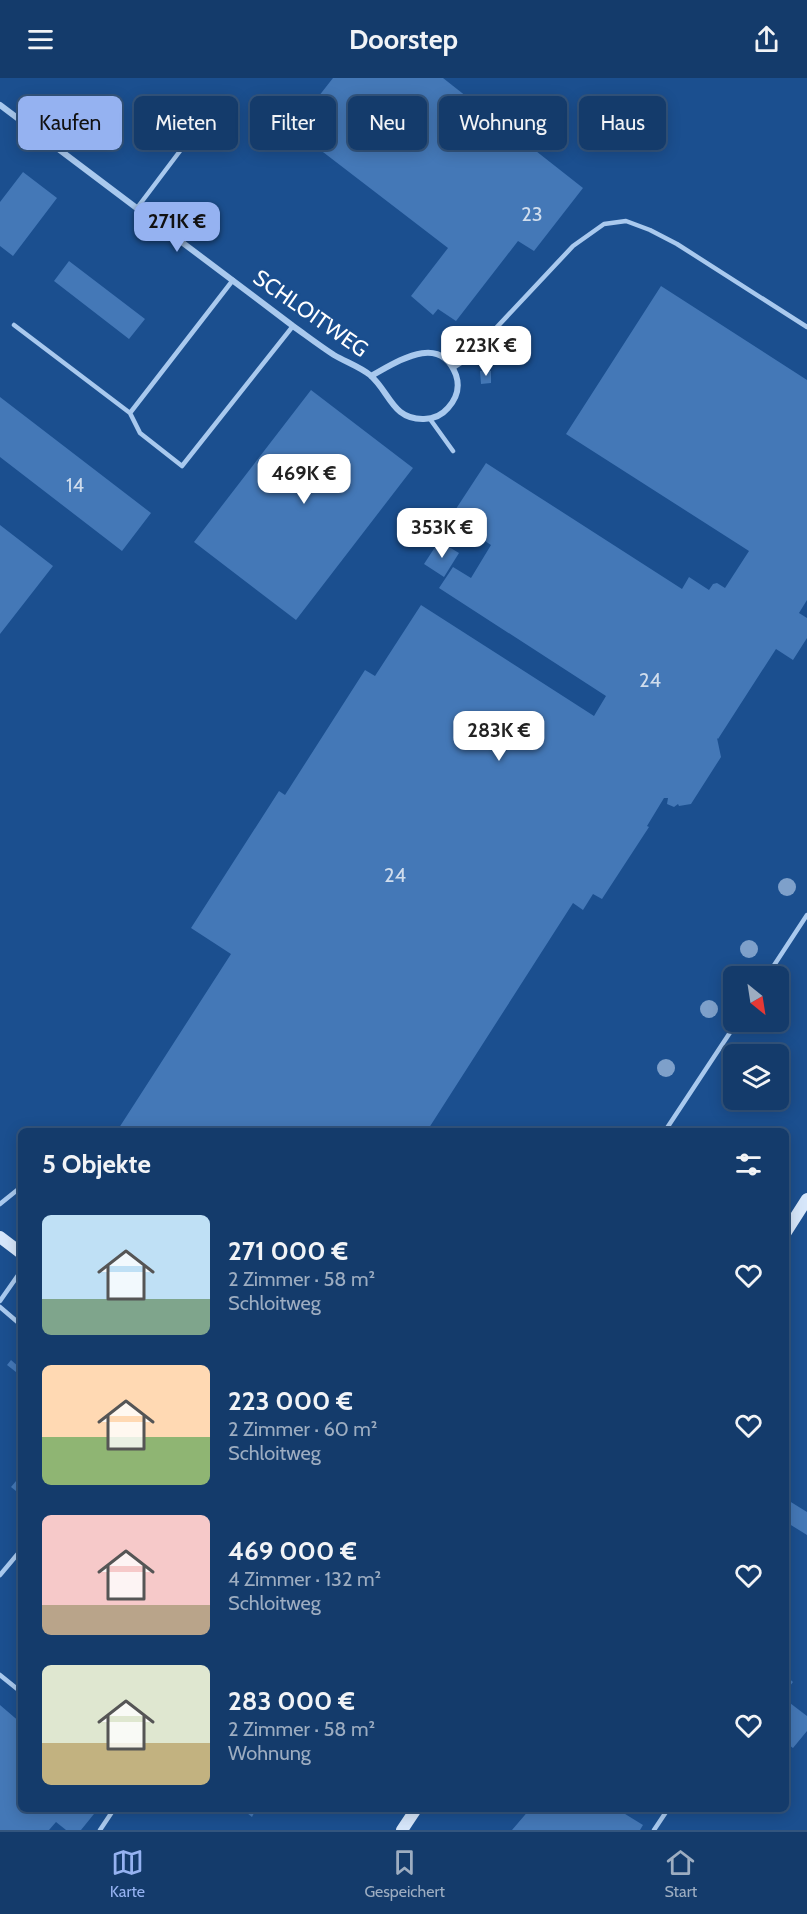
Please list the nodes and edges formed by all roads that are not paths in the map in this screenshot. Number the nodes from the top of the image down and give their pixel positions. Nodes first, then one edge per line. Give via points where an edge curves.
1 (0, 105) edge
2 (180, 151) dead end
3 (137, 208) junction
4 (233, 280) junction
5 (14, 325) dead end
6 (293, 326) junction
7 (807, 327) edge
8 (453, 368) junction
9 (371, 376) junction
10 (130, 413) junction
11 (430, 419) junction
12 (453, 451) dead end
13 (807, 915) edge
14 (773, 966) edge
15 (730, 1032) edge
16 (667, 1128) edge
17 (18, 1189) edge
18 (807, 1199) edge
19 (0, 1204) edge
20 (789, 1227) edge
21 (0, 1237) edge
22 (18, 1248) edge
23 (18, 1275) edge
24 (0, 1301) edge
25 (0, 1307) edge
26 (18, 1322) edge
27 (18, 1554) edge
28 (0, 1575) edge
29 (0, 1675) edge
30 (18, 1690) edge
31 (112, 1812) edge
32 (414, 1812) edge
33 (666, 1812) edge
34 (100, 1830) edge
35 (402, 1830) edge
36 (654, 1830) edge

1 - 3 street, SCHLOITWEG
2 - 3 lane
3 - 4 street, SCHLOITWEG
4 - 6 street, SCHLOITWEG
4 - 10 lane
5 - 10 lane
6 - 9 street, SCHLOITWEG
6 - 10 lane via 182,466 140,433
7 - 8 lane via 677,244 626,221 604,224 573,246 467,359
8 - 9 street, SCHLOITWEG via 442,355 429,351 413,354
8 - 11 street via 458,390 453,403 444,414
9 - 11 street, SCHLOITWEG via 394,407 405,415
11 - 12 lane
13 - 14 lane
15 - 16 lane
17 - 19 lane
18 - 20 main road
21 - 22 main road
23 - 24 lane
25 - 26 lane
27 - 28 lane
29 - 30 lane
31 - 34 lane
32 - 35 main road
33 - 36 lane

